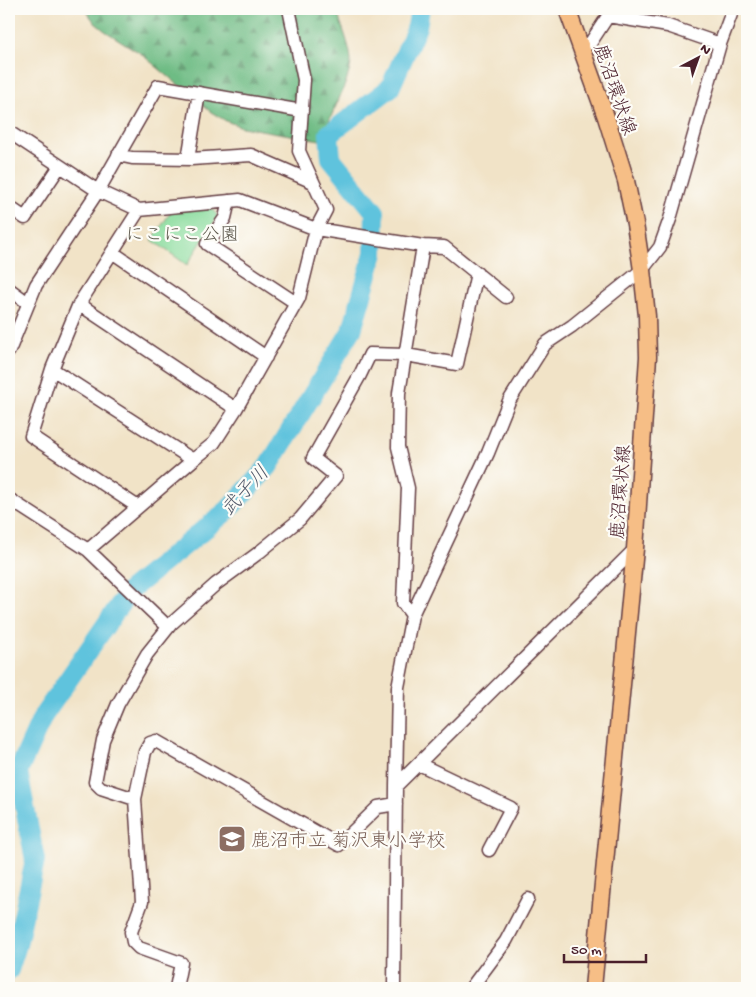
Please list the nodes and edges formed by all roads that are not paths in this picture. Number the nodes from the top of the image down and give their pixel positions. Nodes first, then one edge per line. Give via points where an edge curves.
1 (290, 9) edge
2 (568, 9) edge
3 (734, 9) edge
4 (720, 44) junction
5 (581, 48) junction
6 (199, 93) junction
7 (302, 112) junction
8 (9, 132) edge
9 (118, 155) junction
10 (188, 159) junction
11 (60, 166) junction
12 (313, 182) junction
13 (98, 191) junction
14 (229, 201) junction
15 (9, 207) edge
16 (139, 210) junction
17 (316, 229) junction
18 (423, 246) junction
19 (112, 252) junction
20 (642, 270) junction
21 (477, 273) junction
22 (9, 289) edge
23 (506, 297) dead end
24 (28, 303) junction
25 (296, 303) junction
26 (78, 304) junction
27 (9, 351) edge
28 (406, 355) junction
29 (266, 357) junction
30 (52, 369) junction
31 (236, 409) junction
32 (193, 460) junction
33 (9, 499) edge
34 (138, 507) junction
35 (635, 549) junction
36 (88, 550) junction
37 (412, 615) junction
38 (168, 627) junction
39 (419, 764) junction
40 (396, 786) junction
41 (135, 799) junction
42 (396, 804) junction
43 (489, 850) dead end
44 (528, 899) dead end
45 (176, 988) edge
46 (394, 988) edge
47 (471, 988) edge
48 (593, 988) edge

1 - 7 street via 304,80
2 - 5 main road, 鹿沼環状線
3 - 4 street
4 - 5 street via 668,26 608,16 591,42
4 - 20 street via 670,219 660,247
5 - 20 main road, 鹿沼環状線 via 626,181
6 - 7 street
6 - 9 street via 158,86
6 - 10 street
7 - 12 street via 299,151
8 - 11 street
9 - 10 street
9 - 13 street
10 - 12 street via 251,155
11 - 13 street
11 - 15 street via 26,218
12 - 17 street via 326,210
13 - 16 street
13 - 24 street via 36,285
14 - 16 street
14 - 17 street via 240,200
14 - 25 street via 224,218 207,244
16 - 19 street
17 - 18 street
17 - 25 street
18 - 21 street via 444,247
18 - 28 street
19 - 26 street
19 - 29 street
20 - 35 main road, 鹿沼環状線 via 648,357
20 - 37 street via 545,344 509,401
21 - 23 street
21 - 28 street via 457,364
22 - 24 street
24 - 27 street
25 - 29 street
26 - 30 street
26 - 31 street
28 - 37 street via 399,393 398,447 408,488 403,603
28 - 38 street via 370,354 313,458 336,476 300,519 216,584
29 - 31 street
30 - 32 street
30 - 34 street via 31,436
31 - 32 street via 214,443
32 - 34 street
33 - 36 street
34 - 36 street
35 - 39 street
35 - 48 main road, 鹿沼環状線
36 - 38 street
37 - 40 street via 398,687
38 - 41 street via 147,654 103,740 95,782 101,788
39 - 40 street
39 - 43 street via 511,808
40 - 42 street
41 - 42 street via 145,752 150,743 156,741 339,846 378,807
41 - 45 street via 142,902 132,932 133,942 139,948 181,963
42 - 46 street
44 - 47 street via 506,941

